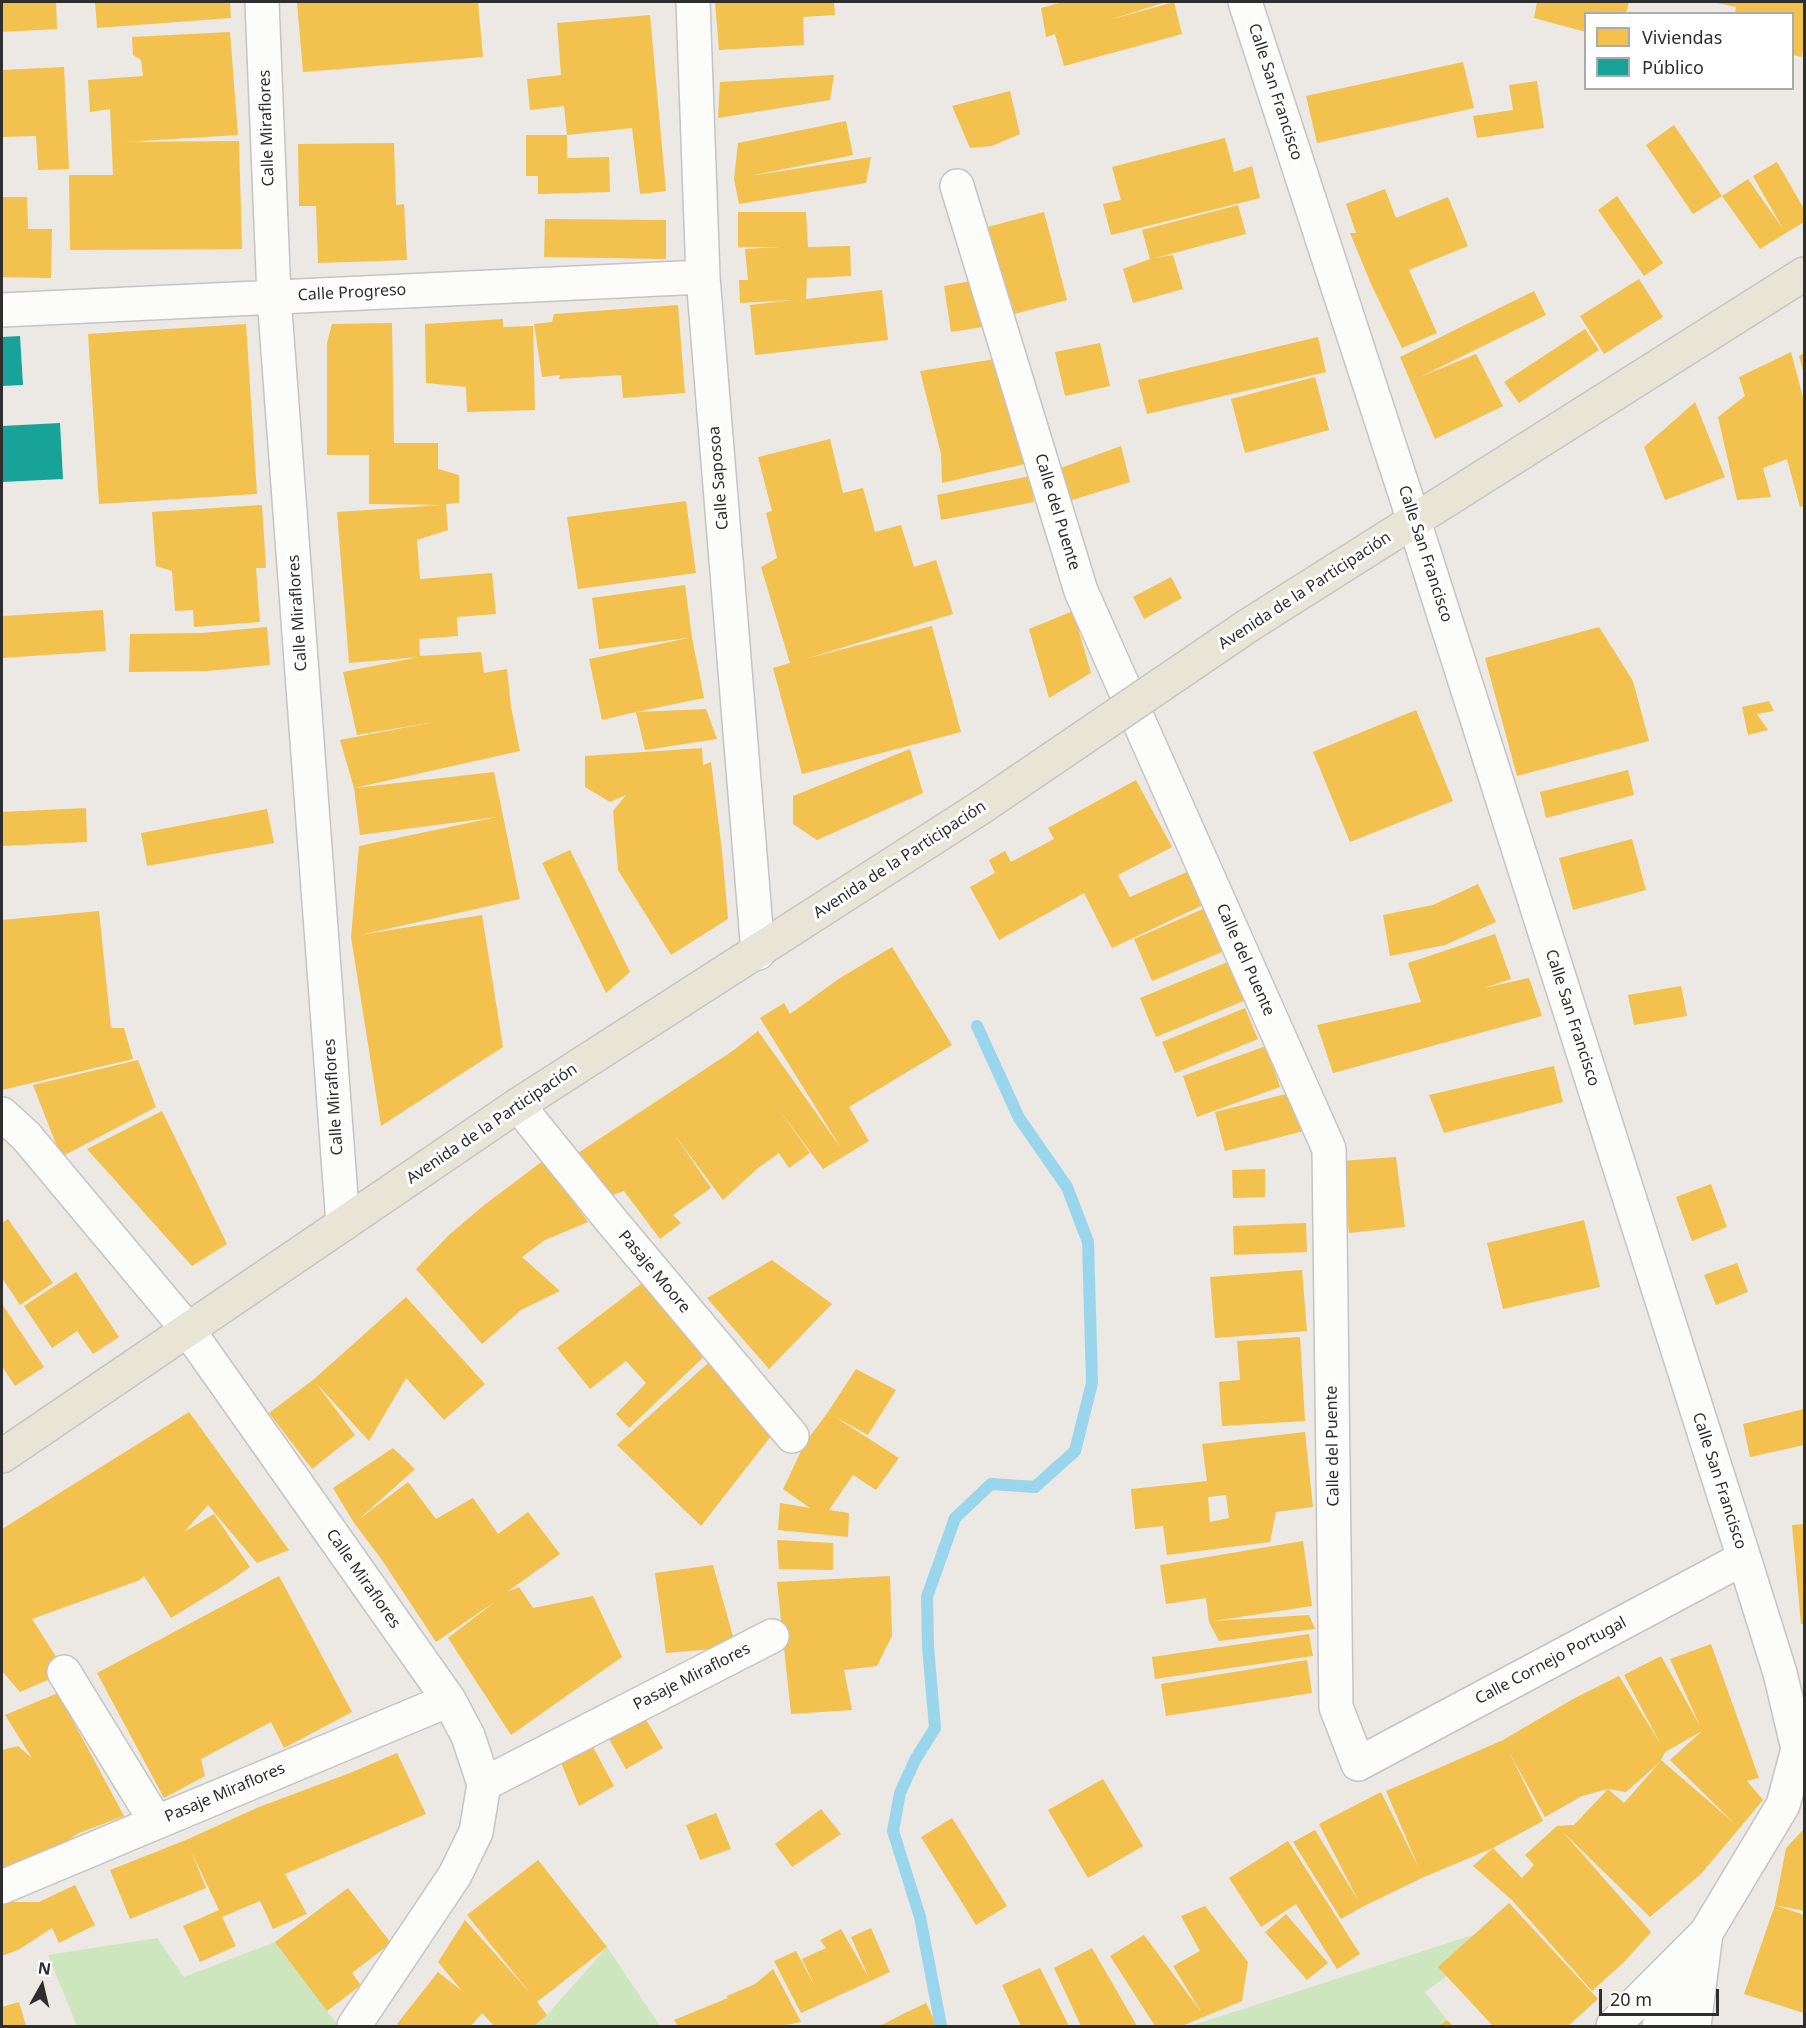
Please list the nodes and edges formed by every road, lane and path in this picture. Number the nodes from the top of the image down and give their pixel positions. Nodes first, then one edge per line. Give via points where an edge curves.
1 (262, 2) edge
2 (693, 2) edge
3 (1245, 2) edge
4 (957, 186) dead end
5 (1804, 274) edge
6 (703, 277) junction
7 (274, 297) junction
8 (2, 310) edge
9 (1414, 521) junction
10 (758, 953) junction
11 (518, 1105) junction
12 (2, 1114) edge
13 (343, 1224) junction
14 (188, 1330) junction
15 (792, 1436) dead end
16 (2, 1456) edge
17 (1744, 1558) junction
18 (772, 1636) dead end
19 (1792, 1671) edge
20 (64, 1672) dead end
21 (449, 1700) junction
22 (1358, 1764) joint
23 (484, 1784) junction
24 (156, 1822) junction
25 (2, 1887) edge
26 (1706, 1933) junction
27 (354, 2026) edge
28 (1613, 2026) edge
29 (1659, 2026) edge
30 (1694, 2026) edge

1 - 7 street, Calle Miraflores
2 - 6 street, Calle Saposoa
3 - 9 street, Calle San Francisco
4 - 22 street, Calle del Puente via 1081,591 1329,1149 1336,1707
5 - 9 main road, Avenida de la Participación
6 - 7 street, Calle Progreso
6 - 10 street, Calle Saposoa
7 - 8 street, Calle Progreso
7 - 13 street, Calle Miraflores
9 - 10 main road, Avenida de la Participación, bridge via 1249,625
9 - 17 street, Calle San Francisco
10 - 11 main road, Avenida de la Participación
11 - 13 main road, Avenida de la Participación
11 - 15 street, Pasaje Moore
12 - 14 street, Calle Miraflores via 26,1136
13 - 14 main road, Avenida de la Participación
14 - 16 main road, Avenida de la Participación
14 - 21 street, Calle Miraflores
17 - 19 street, Calle San Francisco
17 - 22 street, Calle Cornejo Portugal
18 - 23 street, Pasaje Miraflores
19 - 26 street, Calle San Francisco via 1798,1749 1784,1805
20 - 24 street
21 - 23 street, Calle Miraflores via 468,1736
21 - 24 street, Pasaje Miraflores
23 - 27 street, Calle Miraflores via 476,1832 455,1875
24 - 25 street, Pasaje Miraflores
26 - 28 street
26 - 29 street
26 - 30 street, Calle San Francisco

